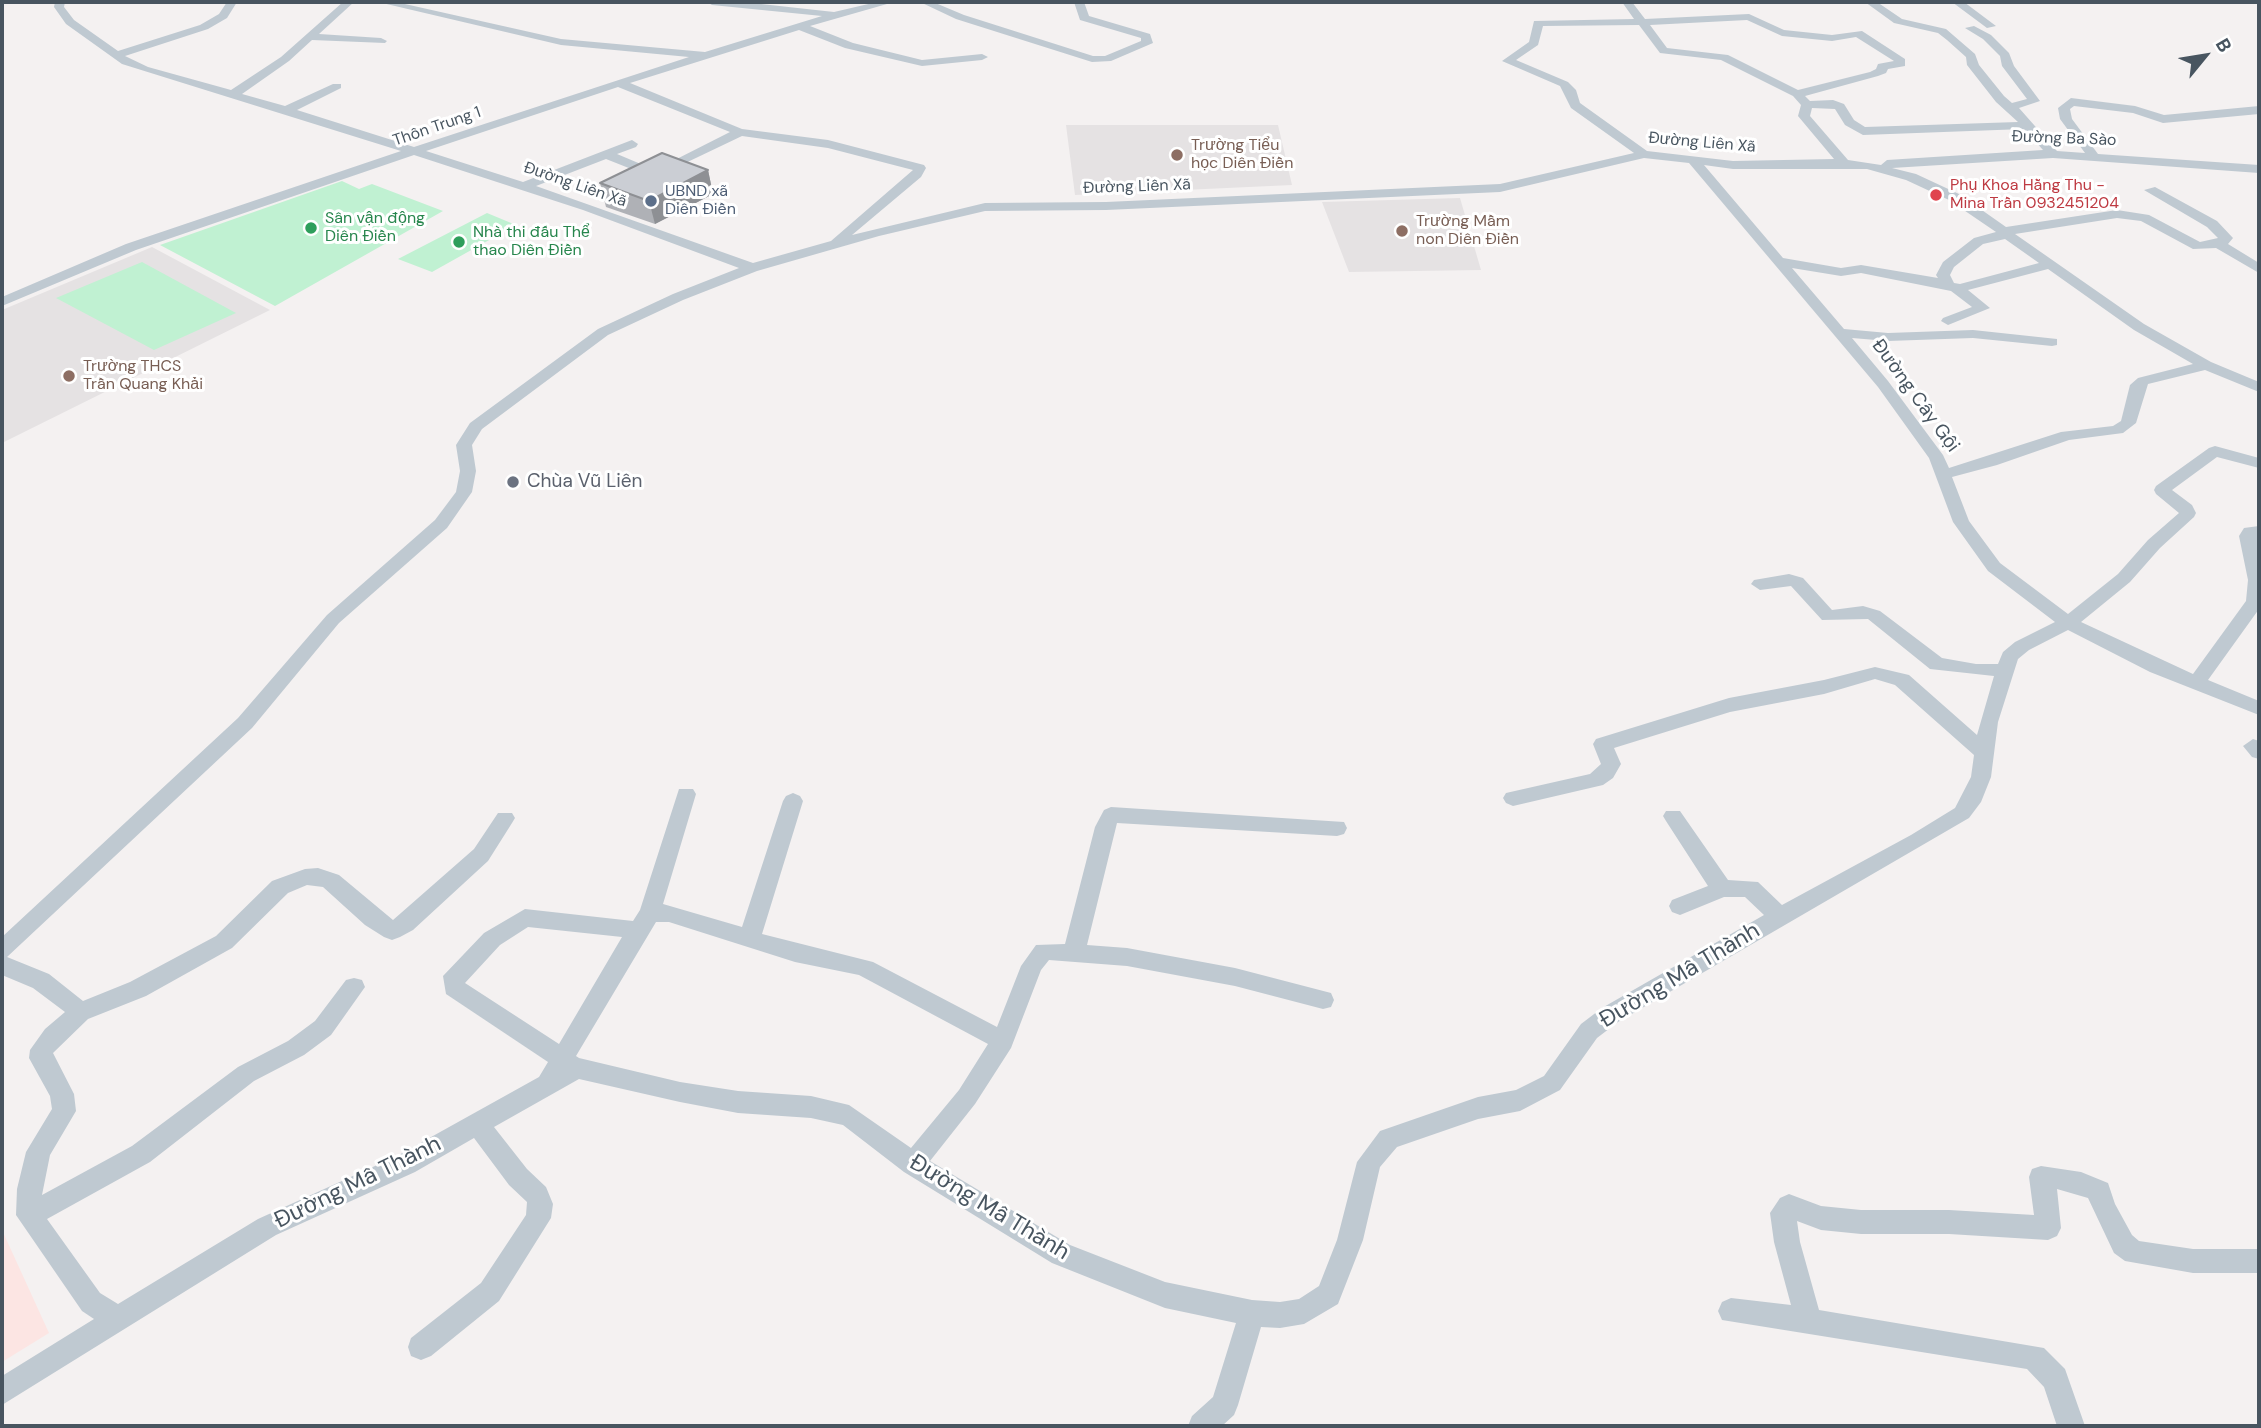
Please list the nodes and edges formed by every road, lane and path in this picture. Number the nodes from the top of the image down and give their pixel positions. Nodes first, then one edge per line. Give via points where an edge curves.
1 (60, 2) edge
2 (232, 2) edge
3 (349, 2) edge
4 (383, 2) edge
5 (712, 2) edge
6 (889, 2) edge
7 (925, 2) edge
8 (1079, 2) edge
9 (1627, 2) edge
10 (1870, 2) edge
11 (1957, 2) edge
12 (835, 15) junction
13 (1642, 22) junction
14 (800, 26) junction
15 (1970, 28) junction
16 (1942, 31) junction
17 (310, 37) junction
18 (382, 41) dead end
19 (116, 55) junction
20 (706, 56) junction
21 (982, 57) dead end
22 (619, 83) junction
23 (337, 86) dead end
24 (1797, 94) junction
25 (232, 95) junction
26 (1807, 105) junction
27 (2010, 107) junction
28 (286, 110) junction
29 (2259, 110) edge
30 (2025, 125) junction
31 (740, 132) junction
32 (632, 144) dead end
33 (414, 151) junction
34 (605, 154) junction
35 (1644, 154) junction
36 (2053, 154) junction
37 (2092, 154) junction
38 (1694, 161) junction
39 (1844, 163) junction
40 (1868, 165) junction
41 (2259, 169) edge
42 (654, 174) junction
43 (634, 183) edge
44 (524, 186) junction
45 (2150, 190) dead end
46 (603, 198) edge
47 (588, 206) junction
48 (2006, 231) junction
49 (833, 244) junction
50 (2219, 244) junction
51 (1778, 261) junction
52 (2052, 264) junction
53 (752, 268) junction
54 (2259, 269) edge
55 (1950, 286) junction
56 (2, 302) edge
57 (1948, 321) dead end
58 (1842, 333) junction
59 (2052, 342) dead end
60 (2206, 365) junction
61 (2259, 387) edge
62 (2259, 463) edge
63 (1945, 474) junction
64 (2259, 531) edge
65 (1760, 584) dead end
66 (2068, 623) junction
67 (2003, 670) junction
68 (2196, 683) junction
69 (2259, 708) edge
70 (1984, 753) junction
71 (686, 794) dead end
72 (1513, 798) dead end
73 (793, 802) dead end
74 (1673, 816) dead end
75 (505, 818) dead end
76 (1337, 828) dead end
77 (1722, 889) junction
78 (1680, 906) dead end
79 (1779, 916) junction
80 (644, 922) junction
81 (749, 939) junction
82 (2, 950) edge
83 (1074, 951) junction
84 (2, 965) edge
85 (354, 987) dead end
86 (1323, 1000) dead end
87 (80, 1012) junction
88 (1003, 1041) junction
89 (569, 1064) junction
90 (477, 1123) junction
91 (913, 1164) junction
92 (29, 1216) junction
93 (2259, 1261) edge
94 (1731, 1311) dead end
95 (1252, 1313) junction
96 (117, 1318) junction
97 (1809, 1321) junction
98 (421, 1347) dead end
99 (2, 1391) edge
100 (1202, 1426) edge
101 (2071, 1426) edge

1 - 19 street, Đường Liên Xã via 59,8 70,22
2 - 19 street via 223,16 204,27
3 - 17 street
4 - 20 street via 561,42
5 - 12 street
6 - 12 street, Thôn Trung 1
7 - 8 street via 960,18 1092,59 1120,55 1147,43 1146,36 1084,18
9 - 13 street
10 - 16 street via 1898,21
11 - 15 street via 1991,26
12 - 14 street, Thôn Trung 1
13 - 24 street via 1664,51 1724,57
13 - 24 street via 1749,17 1782,33 1832,37 1858,33 1901,61 1882,66 1874,74
13 - 35 street via 1538,23 1534,43 1508,61 1564,84 1575,105
14 - 20 street, Thôn Trung 1
14 - 21 street via 849,46 922,63
15 - 16 street
15 - 27 street via 2005,55 2034,101
16 - 27 street via 1971,55 1973,65
17 - 18 street
17 - 25 street
19 - 25 street, Đường Liên Xã via 144,69
20 - 22 street, Thôn Trung 1
22 - 31 street
22 - 33 street, Thôn Trung 1
23 - 28 street
24 - 26 street
25 - 28 street, Đường Liên Xã
26 - 30 street via 1840,107 1849,122 1863,131
26 - 39 street via 1804,116
27 - 30 street
28 - 33 street, Đường Liên Xã
29 - 37 street via 2163,119 2135,110 2071,102 2064,108 2066,119
30 - 36 street
31 - 42 street
31 - 49 street via 828,144 920,169
32 - 34 street
33 - 44 street, Đường Liên Xã
33 - 56 street, Thôn Trung 1 via 131,247
34 - 42 street
34 - 44 street
35 - 38 street, Đường Liên Xã
35 - 49 street, Đường Liên Xã via 1533,183 1477,190 985,207
36 - 37 street, Đường Ba Sào
36 - 40 street, Đường Ba Sào
37 - 41 street, Đường Ba Sào
38 - 39 street, Đường Liên Xã via 1760,166
38 - 51 street, Đường Cây Gội
39 - 40 street, Đường Liên Xã
40 - 48 street, Đường Liên Xã via 1932,186
42 - 43 street
44 - 47 street, Đường Liên Xã
45 - 50 street via 2220,230 2226,238
46 - 47 street
47 - 53 street, Đường Liên Xã
48 - 50 street via 2125,214 2144,218 2198,246
48 - 52 street, Đường Liên Xã
48 - 55 street via 1979,241 1948,265 1943,270
49 - 53 street, Đường Liên Xã
50 - 54 street
51 - 55 street via 1848,273 1861,269
51 - 58 street, Đường Cây Gội
52 - 55 street
52 - 60 street, Đường Liên Xã via 2140,327
53 - 82 street via 603,332 476,426 464,445 468,471 464,492 441,524 332,619 245,723
55 - 57 street via 1983,308
58 - 59 street via 1888,337 1973,334
58 - 63 street, Đường Cây Gội
60 - 61 street, Đường Liên Xã
60 - 63 street via 2137,385 2132,416 2117,430 2067,435
62 - 66 street, Đường Mâ Thành via 2214,451 2162,490 2188,513 2124,578
63 - 66 street, Đường Cây Gội via 1961,522 1981,552 2017,586
64 - 68 street via 2248,536 2257,580 2255,602
65 - 67 street via 1797,583 1828,616 1874,615 1937,664
66 - 67 street, Đường Mâ Thành via 2022,646
66 - 68 street, Đường Cây Gội
67 - 70 street, Đường Mâ Thành
68 - 69 street, Đường Cây Gội
70 - 72 street via 1902,680 1875,673 1730,705 1603,744 1611,764 1606,773
70 - 79 street, Đường Mâ Thành via 1976,792 1962,813
71 - 80 street
73 - 81 street
74 - 77 street
75 - 87 street via 481,855 392,931 331,881 305,877 280,887 224,942 138,989
76 - 83 street via 1111,814
77 - 78 street
77 - 79 street via 1750,888
79 - 95 street, Đường Mâ Thành via 1610,1015 1589,1031 1552,1083 1520,1100 1478,1108 1389,1139 1369,1162 1350,1240 1329,1295 1304,1311
80 - 81 street via 669,913
80 - 89 street
80 - 89 street via 525,918 492,939 454,976 454,987
81 - 88 street via 864,968
83 - 86 street via 1235,977
83 - 88 street via 1044,951 1032,966
84 - 87 street via 41,981
85 - 92 street via 323,1028 296,1048 226,1088 141,1154
87 - 92 street via 42,1050 41,1058 65,1111 38,1152
88 - 91 street via 967,1097
89 - 90 street, Đường Mâ Thành via 547,1084
89 - 91 street, Đường Mâ Thành via 680,1092 811,1107 849,1116
90 - 96 street, Đường Mâ Thành via 406,1164 267,1227
90 - 98 street via 537,1195 538,1218 490,1292
91 - 95 street, Đường Mâ Thành via 1061,1254 1165,1295
92 - 96 street via 91,1302
93 - 97 street via 2193,1261 2134,1252 2123,1244 2099,1191 2057,1178 2041,1177 2048,1228 1861,1222 1821,1218 1789,1206 1783,1213 1787,1241
94 - 97 street
95 - 100 street via 1224,1405
96 - 99 street, Đường Mâ Thành
97 - 101 street via 2034,1357 2055,1379

